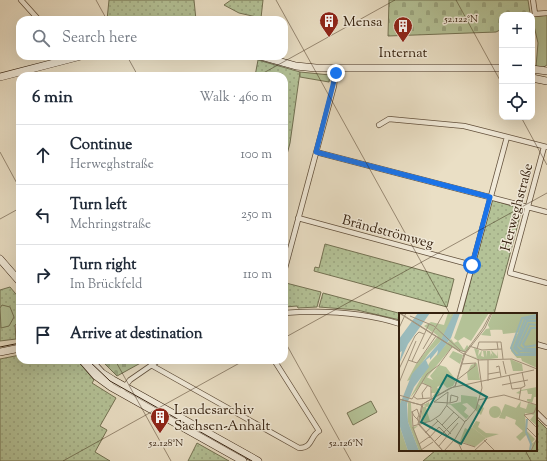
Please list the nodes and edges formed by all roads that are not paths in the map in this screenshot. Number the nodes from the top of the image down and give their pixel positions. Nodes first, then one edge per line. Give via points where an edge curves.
1 (21, 0) edge
2 (533, 0) edge
3 (547, 13) edge
4 (35, 16) edge
5 (60, 60) edge
6 (274, 60) edge
7 (288, 60) edge
8 (316, 68) junction
9 (336, 68) junction
10 (462, 68) junction
11 (499, 68) edge
12 (535, 69) edge
13 (547, 71) edge
14 (16, 72) edge
15 (18, 72) edge
16 (499, 73) edge
17 (0, 77) edge
18 (535, 79) edge
19 (547, 81) edge
20 (378, 125) dead end
21 (507, 137) junction
22 (545, 147) edge
23 (316, 152) junction
24 (490, 197) junction
25 (528, 207) junction
26 (547, 212) edge
27 (298, 218) junction
28 (288, 257) edge
29 (0, 259) edge
30 (472, 265) junction
31 (16, 277) edge
32 (547, 283) edge
33 (288, 313) edge
34 (459, 313) edge
35 (399, 324) edge
36 (537, 344) edge
37 (547, 348) edge
38 (16, 349) edge
39 (0, 352) edge
40 (86, 364) edge
41 (94, 364) edge
42 (277, 364) edge
43 (151, 365) joint
44 (123, 390) junction
45 (537, 413) edge
46 (547, 423) edge
47 (244, 461) edge
48 (258, 461) edge

1 - 4 street
2 - 3 street via 535,14
5 - 15 street
6 - 8 street
7 - 8 street
8 - 9 street
9 - 10 street
9 - 23 street via 334,86
10 - 11 street
10 - 16 street
12 - 13 street
14 - 17 street
18 - 19 street
20 - 21 street via 390,119 464,126
21 - 22 street
21 - 24 street, Herweghstraße
22 - 25 street, Herweghstraße
23 - 24 street
23 - 27 street
24 - 25 street
24 - 30 street, Herweghstraße
25 - 26 street
25 - 32 street, Herweghstraße via 510,273
27 - 28 street
27 - 30 street, Brändströmweg
29 - 31 street
30 - 34 street, Herweghstraße
33 - 35 street via 345,312
36 - 37 street
38 - 39 street
40 - 44 street via 100,380
41 - 44 street
42 - 43 street via 319,431 309,446 304,448
43 - 44 street via 131,379
44 - 47 street
44 - 48 street
45 - 46 street

